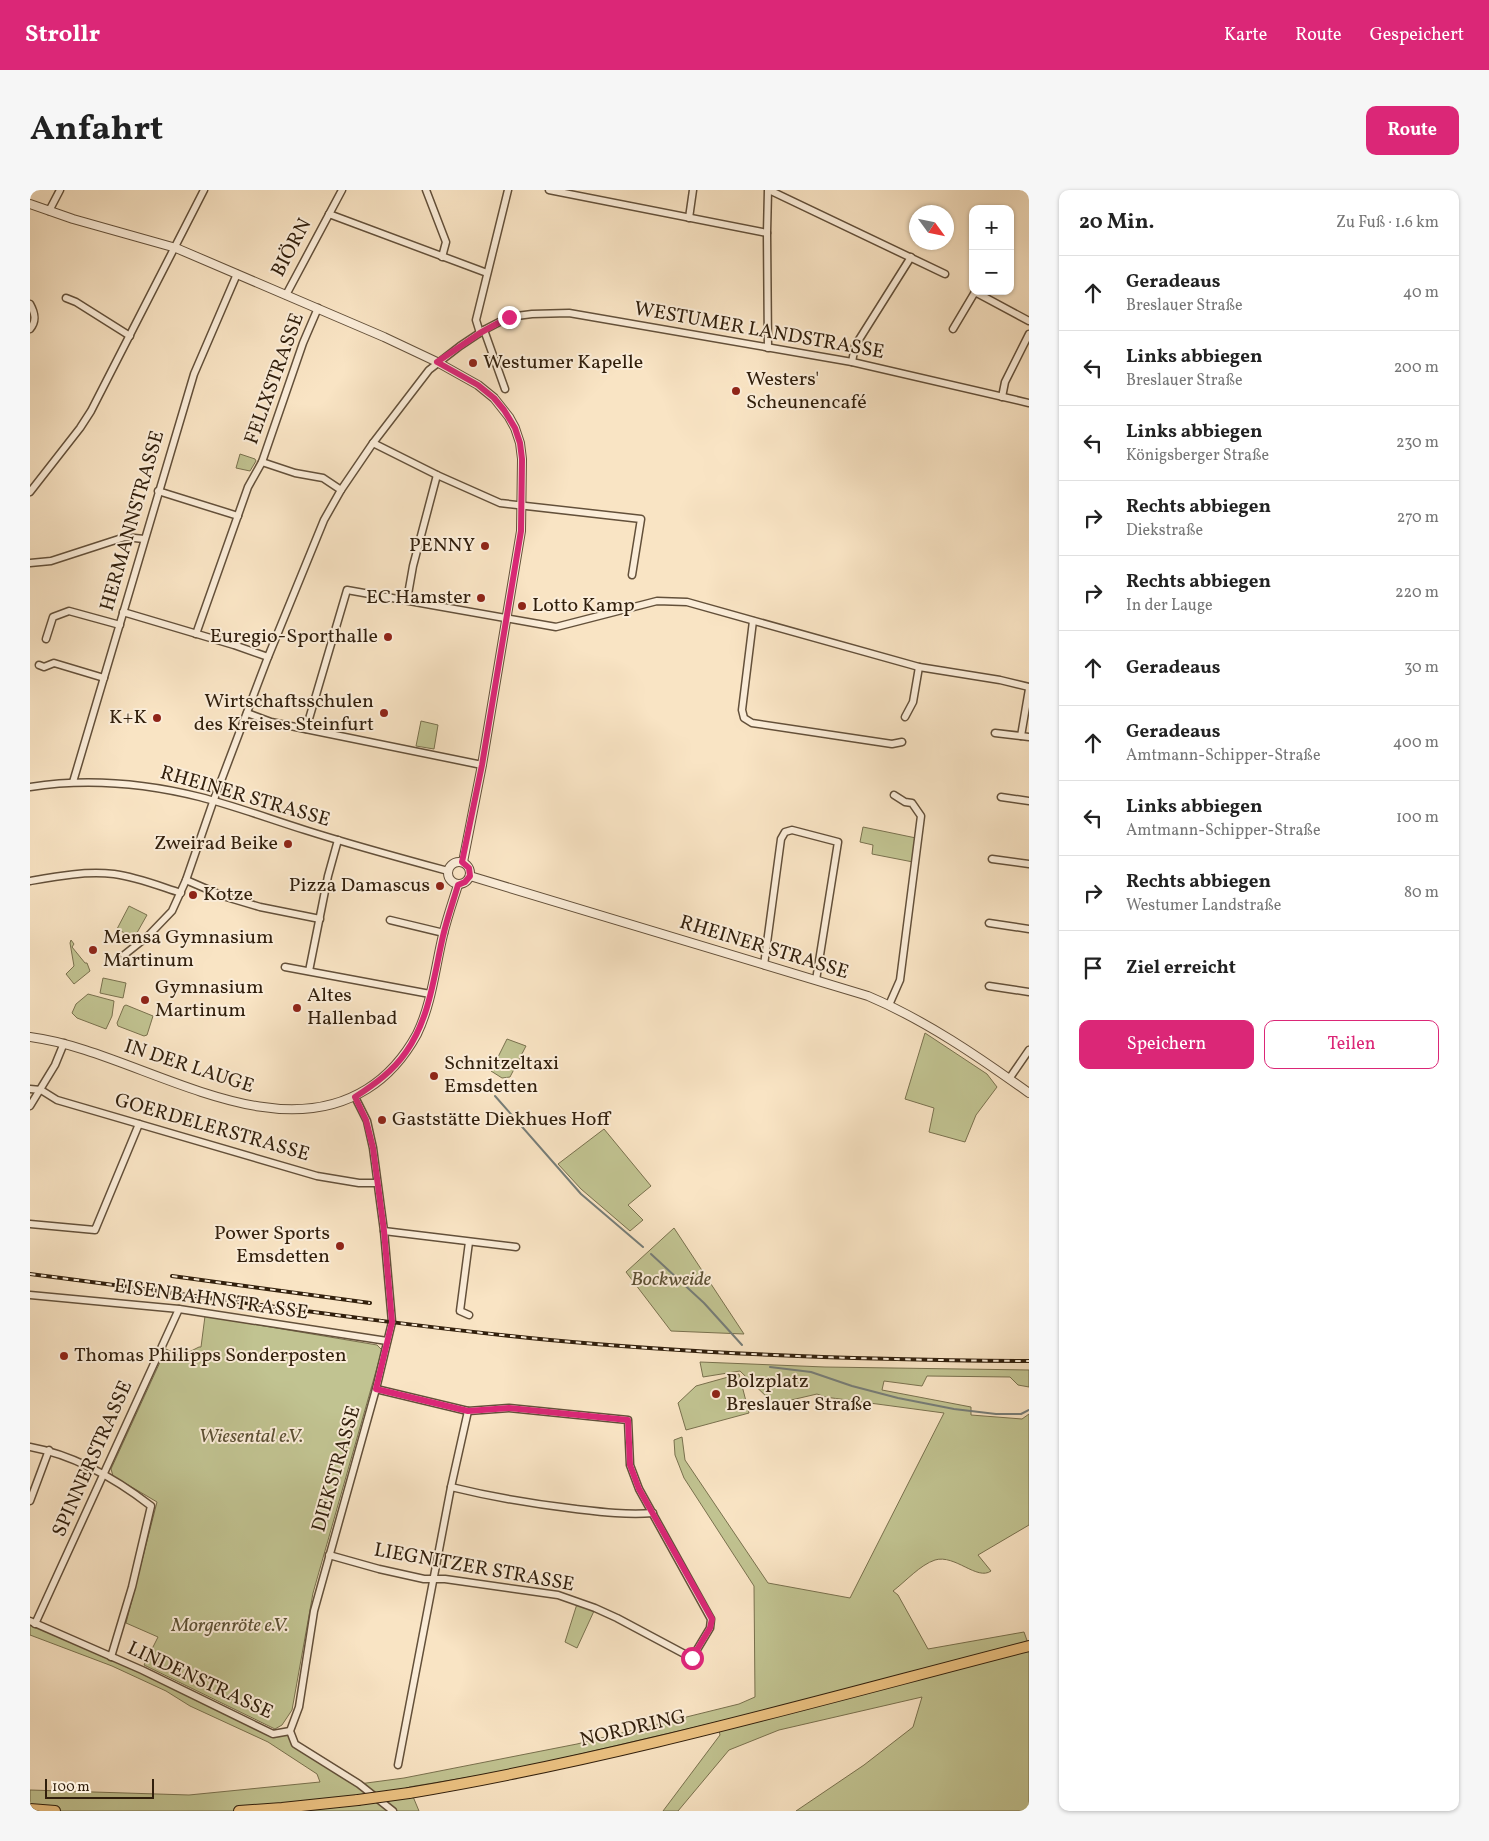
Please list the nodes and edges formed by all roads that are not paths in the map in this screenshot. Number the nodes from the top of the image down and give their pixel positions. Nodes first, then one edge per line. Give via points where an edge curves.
1 (60, 190) edge
2 (204, 190) edge
3 (342, 190) edge
4 (426, 190) edge
5 (508, 190) edge
6 (549, 190) edge
7 (694, 190) edge
8 (768, 190) edge
9 (30, 204) edge
10 (49, 211) junction
11 (329, 214) junction
12 (689, 218) junction
13 (767, 233) junction
14 (176, 248) junction
15 (442, 256) junction
16 (911, 257) junction
17 (487, 273) junction
18 (238, 274) junction
19 (945, 274) dead end
20 (286, 295) junction
21 (973, 295) edge
22 (981, 295) edge
23 (66, 298) dead end
24 (30, 304) edge
25 (318, 308) junction
26 (1029, 321) edge
27 (30, 329) edge
28 (953, 329) dead end
29 (482, 332) junction
30 (1029, 334) edge
31 (130, 336) junction
32 (768, 348) junction
33 (437, 362) junction
34 (852, 362) junction
35 (505, 389) dead end
36 (1002, 397) junction
37 (1029, 403) edge
38 (373, 443) junction
39 (262, 462) junction
40 (437, 475) junction
41 (341, 490) junction
42 (158, 491) junction
43 (30, 492) edge
44 (522, 506) junction
45 (238, 516) junction
46 (144, 539) junction
47 (30, 563) edge
48 (632, 576) dead end
49 (407, 600) junction
50 (123, 612) junction
51 (508, 617) junction
52 (753, 621) junction
53 (120, 625) junction
54 (196, 634) junction
55 (46, 639) dead end
56 (268, 657) junction
57 (39, 665) dead end
58 (920, 667) junction
59 (104, 678) junction
60 (1029, 688) edge
61 (247, 713) junction
62 (905, 717) dead end
63 (306, 729) junction
64 (995, 733) dead end
65 (1021, 736) junction
66 (1029, 737) edge
67 (902, 742) dead end
68 (482, 765) junction
69 (73, 782) junction
70 (30, 787) edge
71 (894, 795) dead end
72 (1001, 797) dead end
73 (1029, 801) edge
74 (213, 802) junction
75 (338, 840) junction
76 (992, 859) dead end
77 (462, 862) junction
78 (1029, 864) edge
79 (448, 871) junction
80 (470, 876) junction
81 (186, 880) junction
82 (30, 882) edge
83 (458, 885) junction
84 (181, 893) junction
85 (320, 919) junction
86 (390, 920) dead end
87 (989, 923) dead end
88 (1029, 929) edge
89 (444, 933) junction
90 (124, 955) dead end
91 (764, 965) junction
92 (285, 967) dead end
93 (309, 971) junction
94 (816, 980) junction
95 (989, 986) dead end
96 (1029, 992) edge
97 (430, 994) junction
98 (889, 1004) junction
99 (30, 1037) edge
100 (64, 1043) junction
101 (1029, 1050) edge
102 (1009, 1079) junction
103 (30, 1089) edge
104 (41, 1090) junction
105 (1029, 1093) edge
106 (355, 1097) junction
107 (30, 1106) edge
108 (139, 1124) junction
109 (377, 1183) junction
110 (30, 1224) edge
111 (384, 1231) junction
112 (469, 1242) junction
113 (516, 1247) dead end
114 (30, 1295) edge
115 (179, 1308) junction
116 (469, 1315) dead end
117 (387, 1341) junction
118 (376, 1389) junction
119 (468, 1411) junction
120 (30, 1447) edge
121 (49, 1450) junction
122 (104, 1474) junction
123 (450, 1487) junction
124 (30, 1501) edge
125 (653, 1514) junction
126 (329, 1555) junction
127 (434, 1579) junction
128 (33, 1622) edge
129 (1029, 1646) edge
130 (111, 1657) junction
131 (290, 1731) junction
132 (398, 1765) dead end
133 (30, 1809) edge
134 (55, 1811) edge
135 (239, 1811) edge
136 (393, 1811) edge

1 - 10 street
2 - 14 street
3 - 11 street, BIÖRN
4 - 15 street via 446,242
5 - 17 street
6 - 12 street
7 - 12 street
8 - 13 street
8 - 16 street
9 - 10 street
10 - 14 street
11 - 15 street
11 - 20 street, BIÖRN
12 - 13 street
13 - 32 street
14 - 18 street
14 - 31 street
15 - 17 street
16 - 19 street
16 - 34 street via 855,346
17 - 29 street via 476,320
18 - 20 street
18 - 42 street, HERMANNSTRASSE via 194,374
20 - 25 street
21 - 28 street
22 - 26 street
23 - 31 street
24 - 27 street via 35,313
25 - 33 street
25 - 39 street, FELIXSTRASSE
29 - 32 street, WESTUMER LANDSTRASSE via 509,317 569,313
29 - 33 street, WESTUMER LANDSTRASSE
29 - 35 street
30 - 36 street via 1005,382
31 - 43 street via 88,417
32 - 34 street, WESTUMER LANDSTRASSE
33 - 38 street, WESTUMER LANDSTRASSE
33 - 44 street via 478,385 509,417 521,451
34 - 36 street, WESTUMER LANDSTRASSE
36 - 37 street, WESTUMER LANDSTRASSE
38 - 40 street
38 - 41 street, WESTUMER LANDSTRASSE
39 - 41 street, FELIXSTRASSE via 323,478
39 - 45 street, FELIXSTRASSE via 248,487
40 - 44 street via 500,503
40 - 49 street
41 - 56 street, WESTUMER LANDSTRASSE via 324,520
42 - 45 street
42 - 46 street, HERMANNSTRASSE
44 - 48 street via 641,519
44 - 51 street
45 - 54 street, FELIXSTRASSE
46 - 47 street via 125,538 51,561
46 - 50 street, HERMANNSTRASSE
49 - 51 street
49 - 63 street via 347,590
50 - 53 street, HERMANNSTRASSE
50 - 54 street
51 - 52 street via 556,626 657,601 678,601
51 - 68 street
52 - 58 street
52 - 67 street via 742,710 744,718 752,723 781,728 892,744
53 - 55 street via 69,611 53,617
53 - 59 street, HERMANNSTRASSE
54 - 56 street
56 - 61 street, WESTUMER LANDSTRASSE
57 - 59 street via 44,667 54,663
58 - 60 street
58 - 62 street via 913,702
59 - 69 street, HERMANNSTRASSE
60 - 65 street
61 - 63 street
61 - 74 street, WESTUMER LANDSTRASSE
63 - 68 street
64 - 65 street
65 - 66 street
68 - 77 street
69 - 70 street, RHEINER STRASSE
69 - 74 street, RHEINER STRASSE via 141,786
71 - 98 street via 912,803 921,816 900,980
72 - 73 street
74 - 75 street, RHEINER STRASSE
74 - 81 street, WESTUMER LANDSTRASSE
75 - 79 street, RHEINER STRASSE
75 - 85 street
76 - 78 street
77 - 79 street via 453,863
77 - 80 street via 469,868
79 - 83 street via 450,880
80 - 83 street
80 - 91 street, RHEINER STRASSE
81 - 84 street, WESTUMER LANDSTRASSE
81 - 85 street via 260,907
82 - 84 street via 72,874 113,874
83 - 89 street, IN DER LAUGE
84 - 90 street, WESTUMER LANDSTRASSE via 163,922
85 - 93 street
86 - 89 street
87 - 88 street
89 - 97 street, IN DER LAUGE
91 - 94 street, RHEINER STRASSE
91 - 94 street via 781,839 785,832 792,830 838,842
92 - 93 street
93 - 97 street
94 - 98 street, RHEINER STRASSE
95 - 96 street
97 - 106 street, IN DER LAUGE via 421,1024 406,1053 386,1075
98 - 102 street, RHEINER STRASSE
99 - 100 street, IN DER LAUGE
100 - 104 street
100 - 106 street, IN DER LAUGE via 245,1104 285,1110 309,1109
101 - 102 street
102 - 105 street, RHEINER STRASSE
103 - 104 street
104 - 107 street
104 - 108 street, GOERDELERSTRASSE via 57,1100
106 - 109 street, DIEKSTRASSE via 369,1131
108 - 109 street, GOERDELERSTRASSE via 317,1176
108 - 110 street via 95,1230
109 - 111 street, DIEKSTRASSE
111 - 112 street
111 - 117 street, DIEKSTRASSE via 392,1322
112 - 113 street
112 - 116 street via 460,1311
114 - 115 street, EISENBAHNSTRASSE
115 - 117 street, EISENBAHNSTRASSE
115 - 122 street, SPINNERSTRASSE
117 - 118 street, DIEKSTRASSE
118 - 119 street
118 - 126 street, DIEKSTRASSE
119 - 123 street
119 - 125 street via 509,1408 628,1420 630,1465
120 - 121 street
121 - 122 street
121 - 124 street
122 - 128 street, SPINNERSTRASSE
122 - 130 street via 151,1506
123 - 125 street via 546,1505 627,1515
123 - 127 street
125 - 127 street, LIEGNITZER STRASSE via 712,1619 692,1658 618,1618 558,1596
126 - 127 street, LIEGNITZER STRASSE via 379,1569
126 - 131 street, DIEKSTRASSE via 314,1611 299,1708
127 - 132 street
128 - 130 street, LINDENSTRASSE
129 - 135 main road, NORDRING, bridge via 720,1727 487,1780 358,1800
130 - 131 street, LINDENSTRASSE via 272,1734
131 - 136 street, LINDENSTRASSE via 295,1744 358,1784
133 - 134 main road

